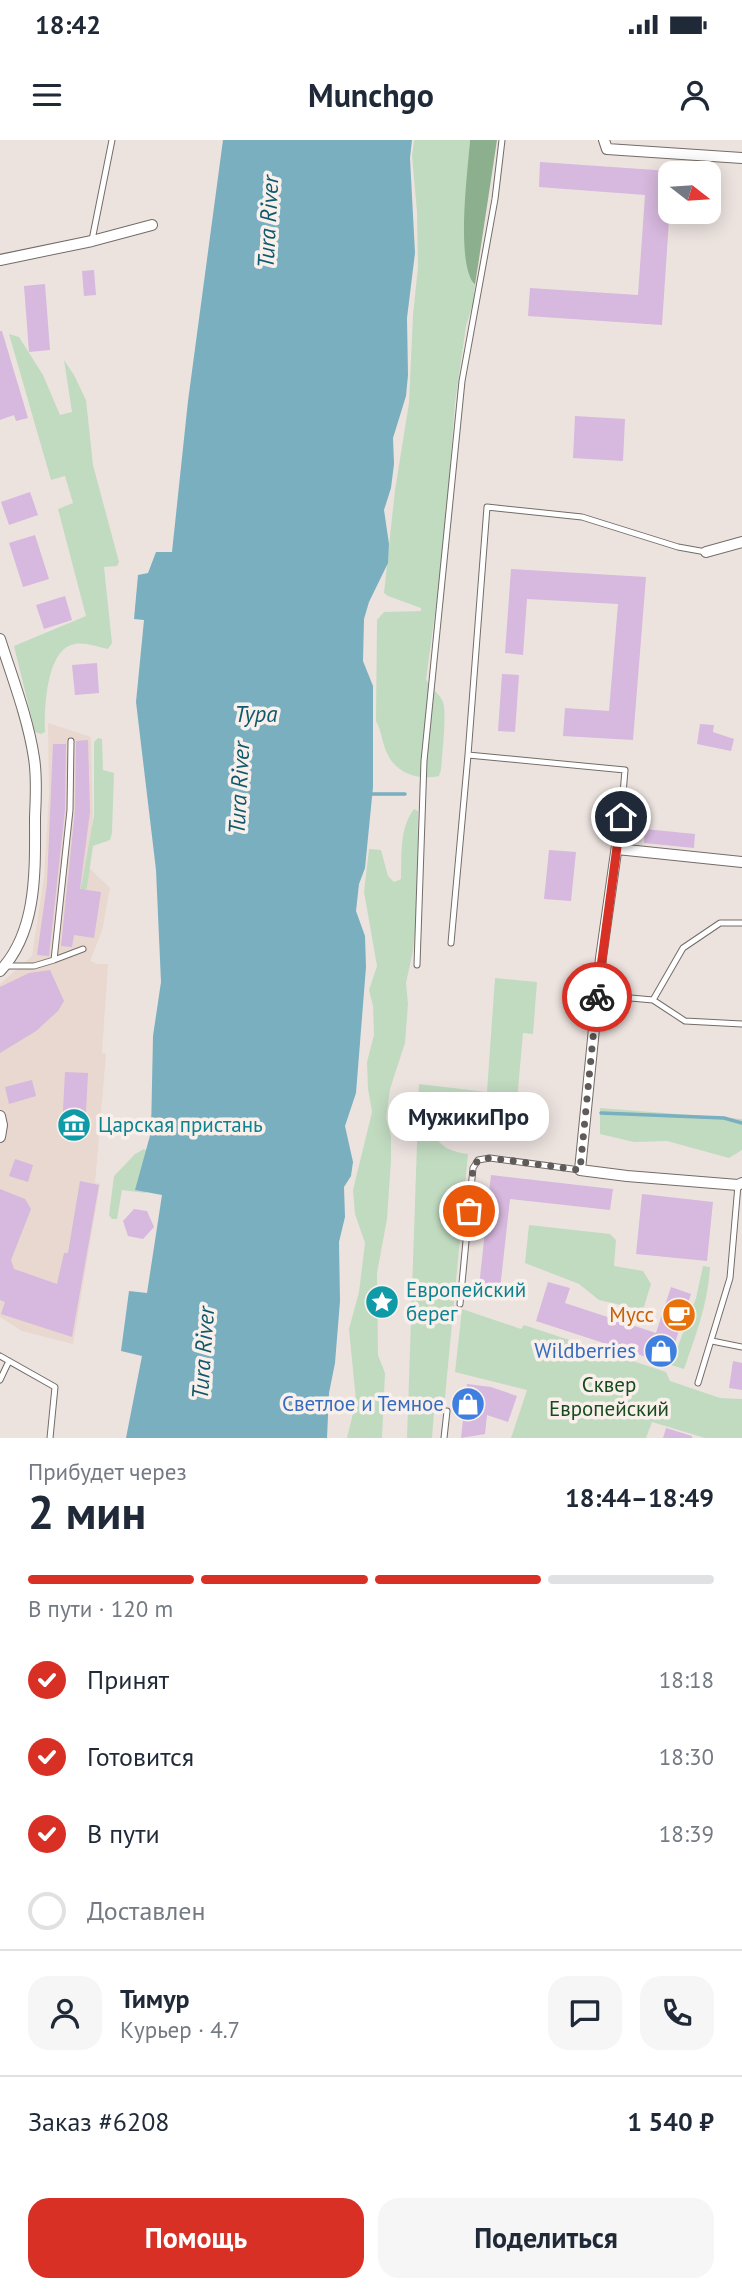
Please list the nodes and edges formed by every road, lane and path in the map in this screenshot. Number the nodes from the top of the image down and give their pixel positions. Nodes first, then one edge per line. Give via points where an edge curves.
1 (112, 140) edge
2 (502, 140) edge
3 (605, 145) edge
4 (742, 158) edge
5 (152, 225) dead end
6 (92, 241) junction
7 (0, 260) edge
8 (742, 542) edge
9 (705, 552) joint
10 (0, 639) edge
11 (71, 741) dead end
12 (468, 755) junction
13 (621, 817) joint
14 (617, 849) junction
15 (742, 862) edge
16 (742, 923) edge
17 (451, 943) dead end
18 (83, 949) dead end
19 (54, 960) junction
20 (417, 965) dead end
21 (2, 969) edge
22 (597, 995) junction
23 (653, 1000) junction
24 (742, 1024) edge
25 (0, 1116) edge
26 (0, 1136) edge
27 (580, 1170) junction
28 (740, 1184) edge
29 (734, 1242) junction
30 (742, 1242) edge
31 (460, 1304) dead end
32 (712, 1341) junction
33 (742, 1347) edge
34 (0, 1356) edge
35 (9, 1361) junction
36 (0, 1380) edge
37 (698, 1383) dead end
38 (447, 1411) dead end
39 (50, 1438) edge
40 (444, 1438) edge

1 - 6 lane
2 - 20 lane via 462,381 424,761
3 - 4 street
5 - 6 street
6 - 7 street
8 - 9 street
9 - 12 lane via 582,517 487,507
10 - 21 street via 34,758 36,797 31,904 16,950
11 - 19 lane via 70,810
12 - 13 lane via 625,770
12 - 17 lane
13 - 14 street
14 - 15 street
14 - 22 street
16 - 23 lane via 720,923 683,948
18 - 19 lane
19 - 21 lane
22 - 23 lane
22 - 27 street
23 - 24 lane via 685,1021
25 - 26 street
27 - 28 street
27 - 31 lane via 478,1160 473,1168
28 - 29 lane
29 - 30 lane
29 - 32 lane via 730,1278
32 - 33 lane
32 - 37 lane
34 - 35 lane
35 - 36 lane
35 - 39 lane via 55,1387
38 - 40 lane

